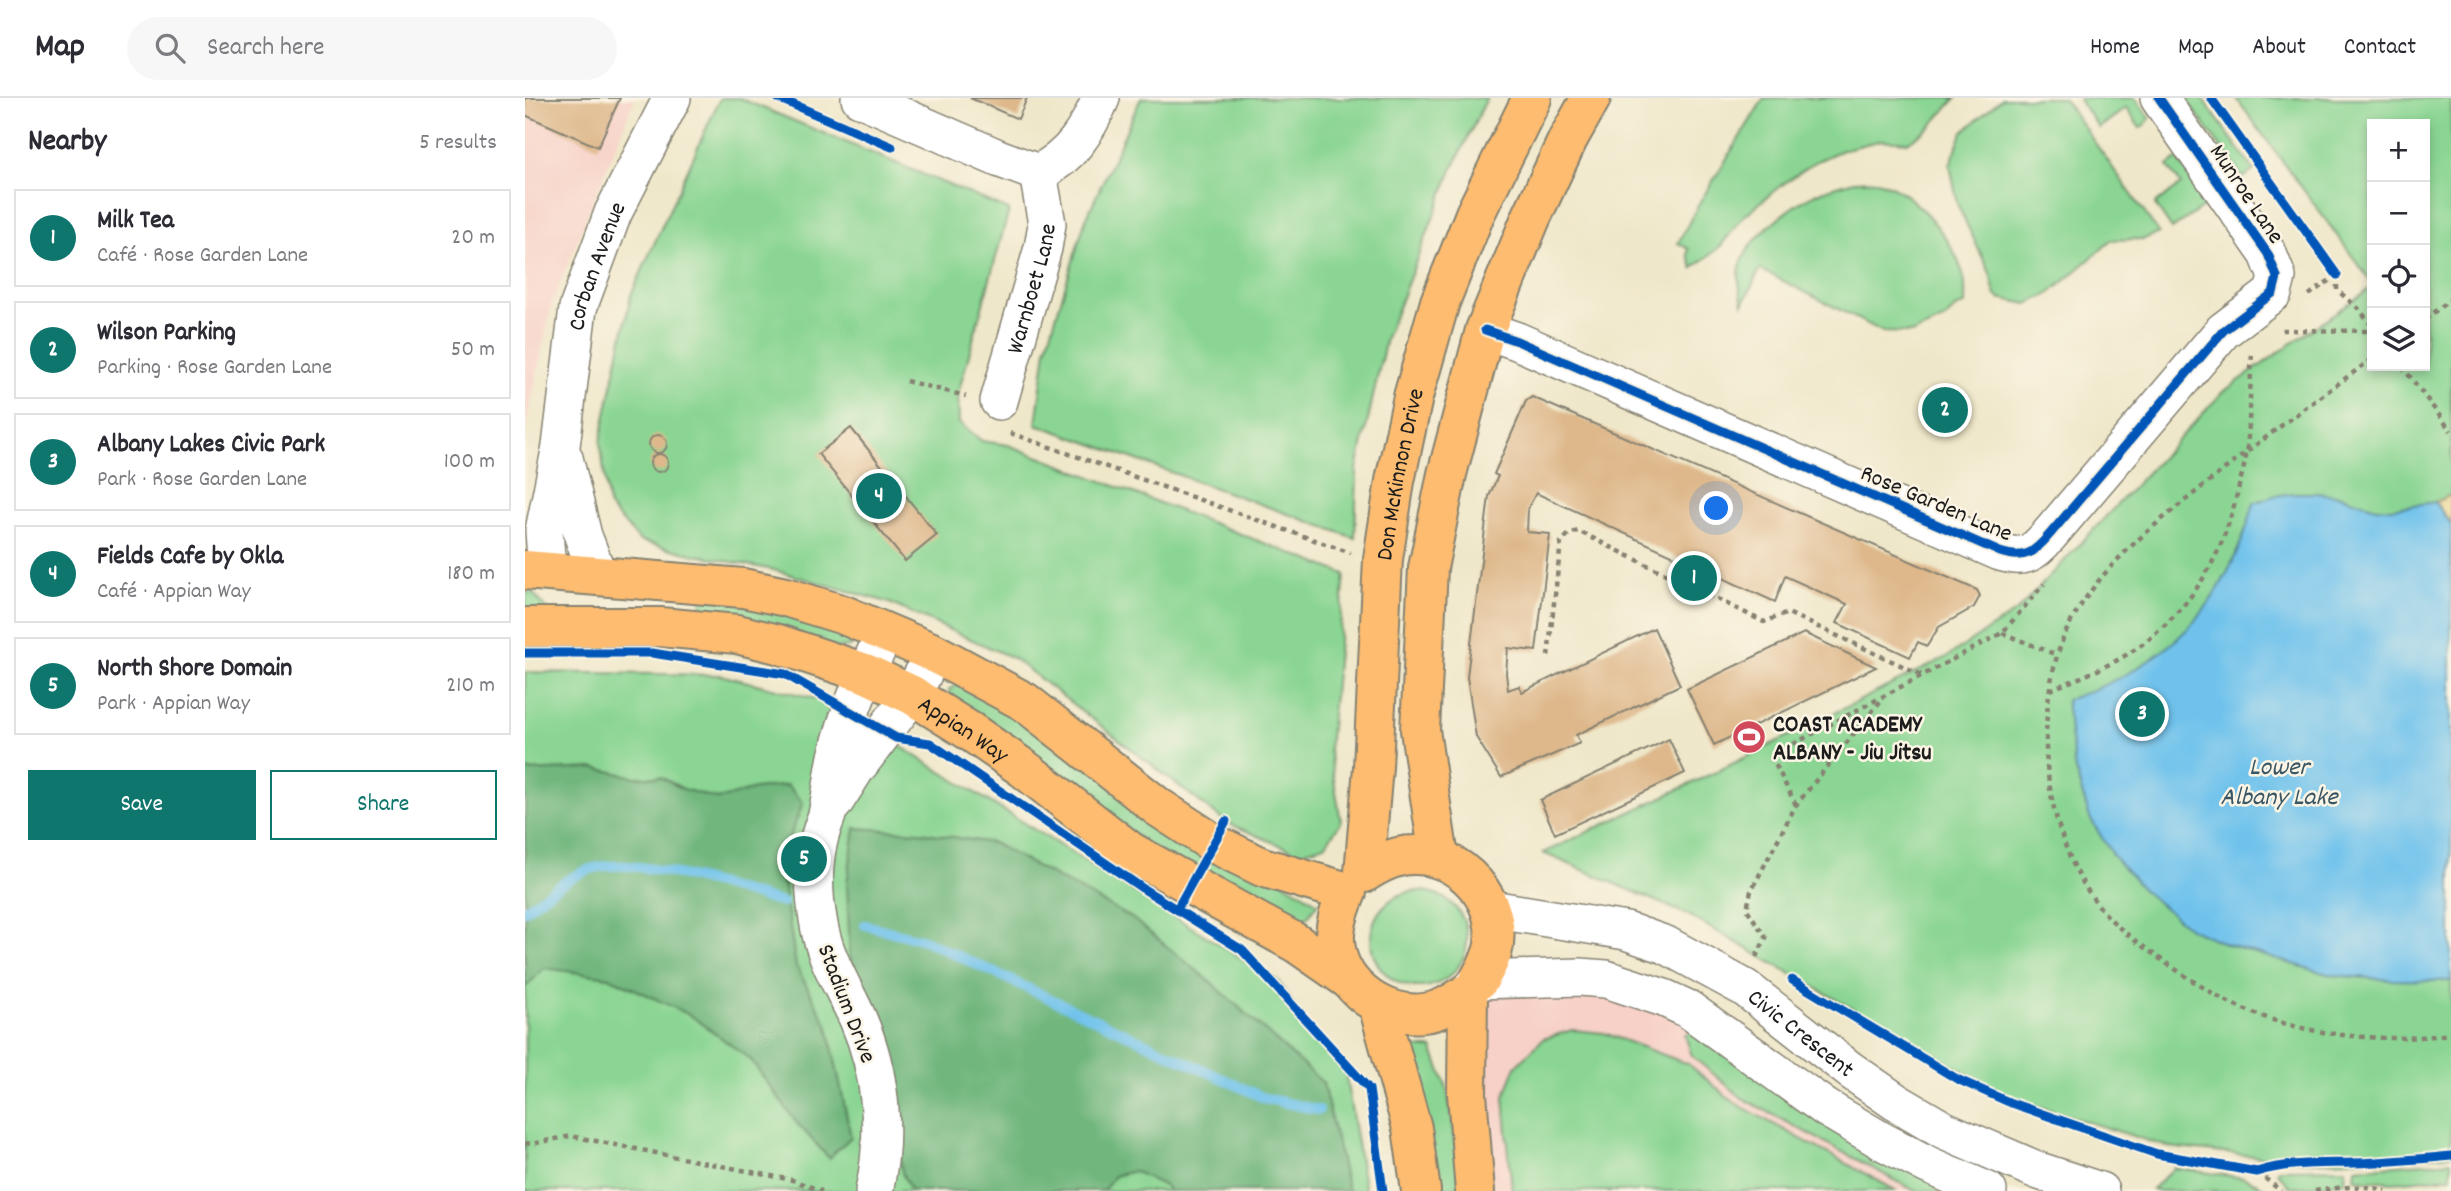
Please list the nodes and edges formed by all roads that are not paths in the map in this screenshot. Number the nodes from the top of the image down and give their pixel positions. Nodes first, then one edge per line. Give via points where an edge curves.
1 (672, 98) edge
2 (860, 98) edge
3 (1101, 98) edge
4 (1532, 98) edge
5 (1591, 98) edge
6 (2159, 98) edge
7 (1038, 173) junction
8 (2292, 287) joint
9 (1485, 330) junction
10 (999, 401) road end
11 (561, 446) junction
12 (536, 570) edge
13 (599, 575) junction
14 (643, 627) junction
15 (525, 628) edge
16 (885, 632) junction
17 (933, 653) junction
18 (865, 673) junction
19 (912, 695) junction
20 (826, 815) junction
21 (1439, 858) junction
22 (1355, 883) junction
23 (1491, 909) junction
24 (1348, 979) junction
25 (1473, 987) junction
26 (1378, 1005) junction
27 (874, 1191) edge
28 (1421, 1191) edge
29 (1475, 1191) edge
30 (1988, 1191) edge
31 (2100, 1191) edge

1 - 11 street, Corban Avenue via 613,213 578,308
2 - 7 street
3 - 7 street via 1078,142
4 - 22 main road, Don McKinnon Drive via 1475,214 1440,302 1413,397 1383,559 1373,767
5 - 9 main road, Don McKinnon Drive via 1531,218
6 - 8 street, Munroe Lane
7 - 10 street, Warnboet Lane via 1047,224 1043,248
8 - 9 street, Rose Garden Lane via 2273,293 2223,331 2041,545 2020,556 2000,552
9 - 21 main road, Don McKinnon Drive via 1428,568 1420,730
11 - 12 street, Corban Avenue
11 - 13 street, Corban Avenue via 583,536
12 - 13 main road, Appian Way
12 - 14 main road via 567,604 613,611
13 - 16 main road, Appian Way via 754,590 844,615
14 - 15 main road, Appian Way
14 - 18 main road, Appian Way via 737,634
16 - 17 main road, Appian Way
16 - 18 street, Stadium Drive
17 - 19 street, Stadium Drive
17 - 22 main road, Appian Way via 1025,702 1158,807 1213,843 1262,867
18 - 19 main road, Appian Way
18 - 20 street, Stadium Drive via 837,755
19 - 20 street, Stadium Drive
19 - 24 main road, Appian Way via 1023,768 1131,852 1296,943
20 - 27 street, Stadium Drive via 815,872 819,926 826,953 859,1021 879,1088 881,1120
21 - 22 main road via 1399,856 1380,862
21 - 23 main road via 1461,869
22 - 24 main road via 1338,913 1335,936
23 - 25 main road via 1494,946
23 - 31 street, Civic Crescent via 1626,931 1666,945 1745,988 1850,1070 1944,1130 2039,1171
24 - 26 main road
25 - 26 main road via 1448,1006 1425,1013
25 - 29 main road via 1467,1094
25 - 30 street, Civic Crescent via 1580,977 1605,979 1664,998 1688,1009 1826,1108 1929,1166
26 - 28 main road via 1412,1128

